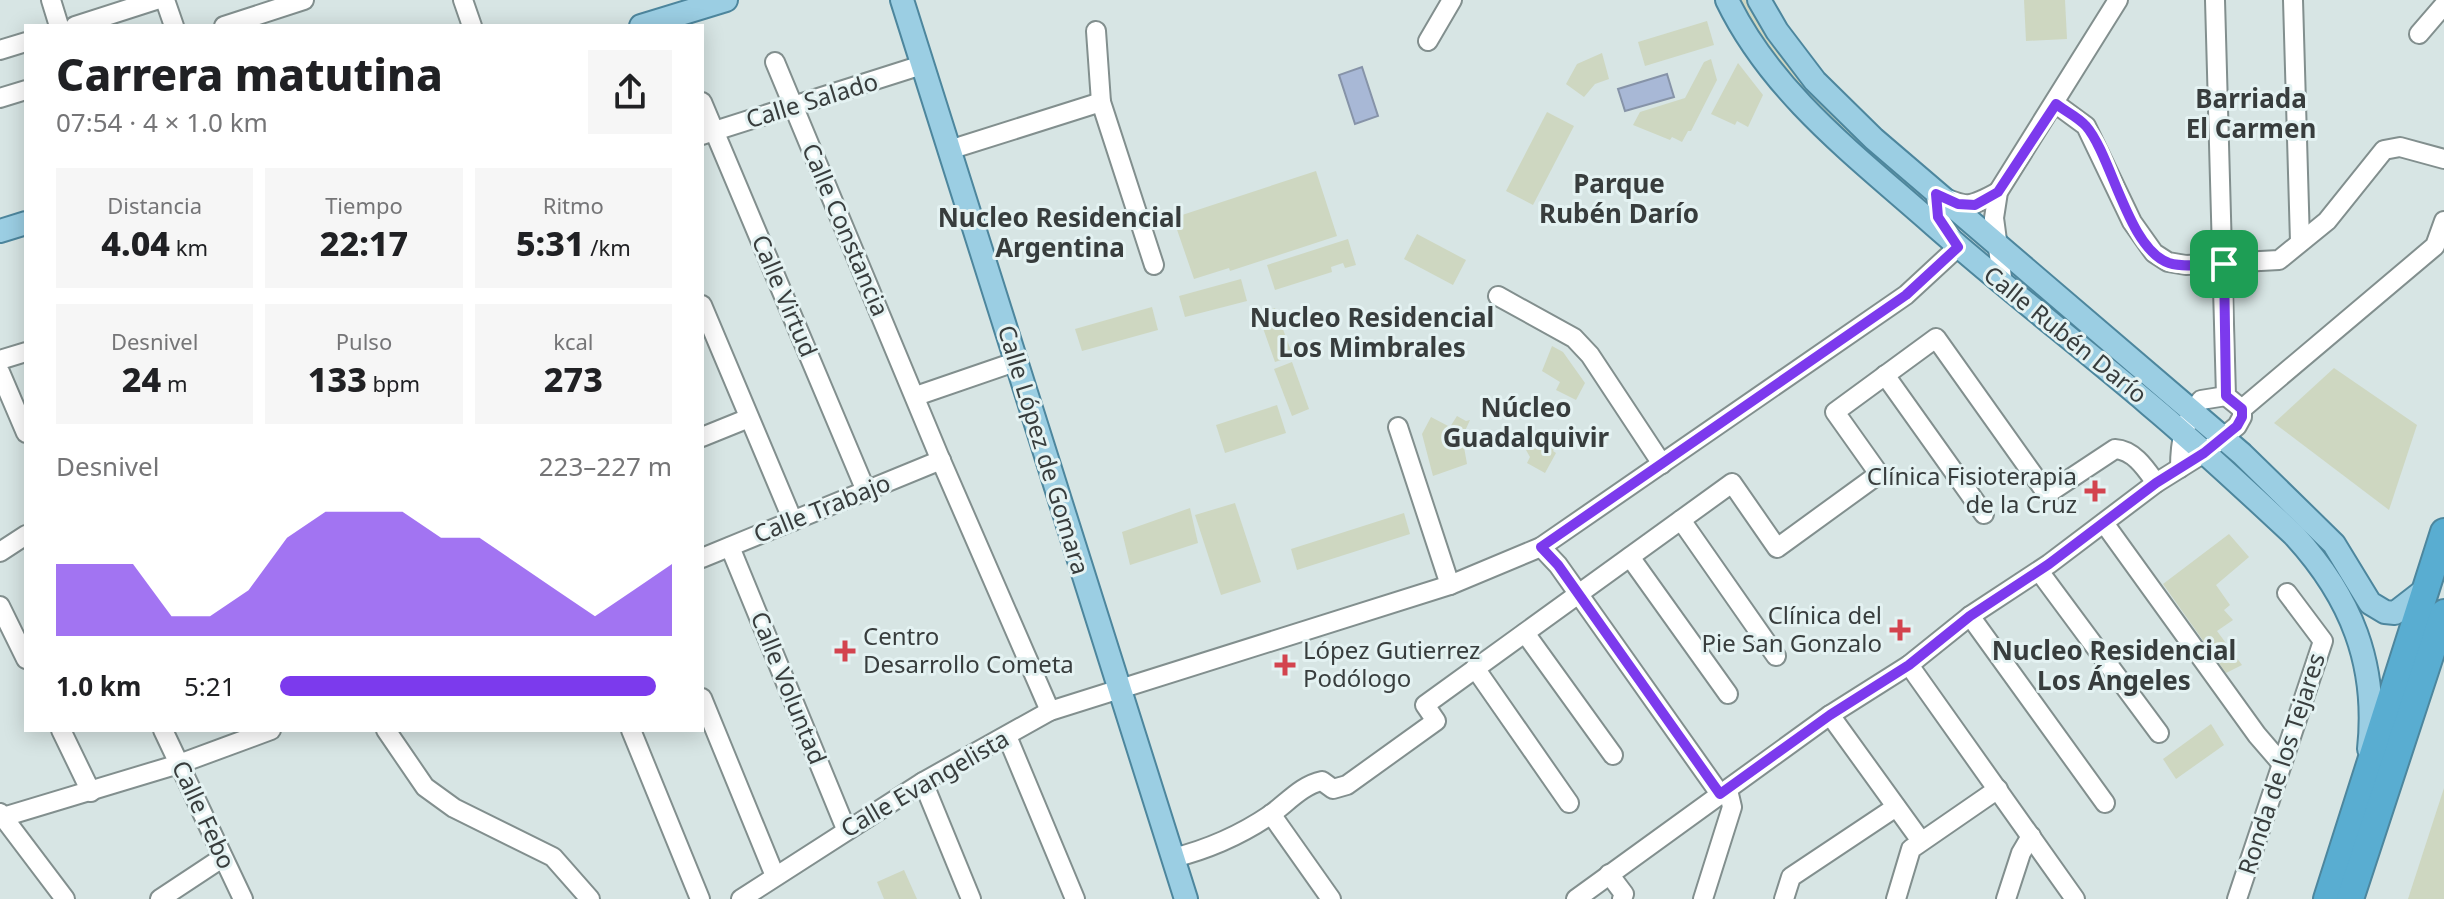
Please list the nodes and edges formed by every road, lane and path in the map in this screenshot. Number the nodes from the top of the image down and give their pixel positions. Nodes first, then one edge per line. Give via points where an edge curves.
1 (51, 0) edge
2 (156, 0) edge
3 (165, 0) edge
4 (304, 0) edge
5 (463, 0) edge
6 (726, 0) edge
7 (902, 0) edge
8 (1452, 0) edge
9 (1727, 0) edge
10 (1759, 0) edge
11 (2118, 0) edge
12 (2215, 0) edge
13 (2293, 0) edge
14 (2444, 5) edge
15 (58, 24) edge
16 (81, 24) edge
17 (173, 24) edge
18 (230, 24) edge
19 (471, 24) edge
20 (648, 24) edge
21 (1096, 31) dead end
22 (2419, 34) dead end
23 (1428, 41) dead end
24 (24, 43) edge
25 (0, 50) edge
26 (775, 62) dead end
27 (922, 65) junction
28 (24, 91) edge
29 (0, 98) edge
30 (1101, 102) junction
31 (2056, 104) junction
32 (792, 106) junction
33 (704, 112) edge
34 (708, 133) edge
35 (949, 150) junction
36 (2444, 159) edge
37 (1998, 192) junction
38 (1936, 194) junction
39 (2444, 221) edge
40 (24, 224) edge
41 (0, 231) edge
42 (2300, 242) junction
43 (1998, 246) junction
44 (1958, 247) junction
45 (2224, 264) junction
46 (1154, 265) dead end
47 (2003, 285) junction
48 (1498, 296) dead end
49 (708, 334) edge
50 (24, 353) edge
51 (0, 360) edge
52 (1015, 362) junction
53 (0, 372) edge
54 (1885, 375) junction
55 (916, 396) junction
56 (2226, 396) junction
57 (2191, 412) junction
58 (2242, 413) junction
59 (749, 418) junction
60 (1398, 427) dead end
61 (24, 428) edge
62 (2183, 434) junction
63 (704, 436) edge
64 (2223, 437) junction
65 (2204, 453) junction
66 (2242, 454) junction
67 (941, 460) junction
68 (1662, 464) junction
69 (2180, 468) junction
70 (2156, 483) junction
71 (866, 491) junction
72 (1984, 514) dead end
73 (1681, 520) junction
74 (793, 521) junction
75 (2104, 523) junction
76 (2444, 532) edge
77 (24, 536) edge
78 (730, 547) junction
79 (1541, 547) junction
80 (0, 552) edge
81 (704, 557) edge
82 (1630, 557) junction
83 (2039, 571) junction
84 (1450, 585) junction
85 (2426, 589) junction
86 (2350, 590) junction
87 (2287, 593) dead end
88 (1579, 594) junction
89 (0, 606) edge
90 (2444, 613) edge
91 (1970, 616) junction
92 (1525, 633) junction
93 (2444, 640) edge
94 (24, 655) edge
95 (1776, 656) dead end
96 (1909, 665) junction
97 (1475, 668) junction
98 (1118, 688) junction
99 (1728, 694) dead end
100 (704, 703) edge
101 (1050, 711) junction
102 (1830, 715) junction
103 (62, 732) edge
104 (164, 732) edge
105 (387, 732) edge
106 (632, 732) edge
107 (2159, 733) dead end
108 (250, 734) edge
109 (1007, 736) junction
110 (1613, 755) dead end
111 (179, 764) junction
112 (2282, 764) junction
113 (923, 782) junction
114 (2377, 783) junction
115 (1998, 789) junction
116 (91, 792) junction
117 (1724, 792) junction
118 (1569, 803) dead end
119 (2105, 803) dead end
120 (1896, 807) junction
121 (1271, 814) junction
122 (1, 816) edge
123 (846, 829) junction
124 (2031, 836) junction
125 (1921, 841) junction
126 (222, 858) junction
127 (1173, 858) junction
128 (1609, 874) junction
129 (775, 876) junction
130 (58, 896) edge
131 (1628, 897) edge
132 (160, 899) edge
133 (243, 899) edge
134 (590, 899) edge
135 (700, 899) edge
136 (741, 899) edge
137 (971, 899) edge
138 (1075, 899) edge
139 (1186, 899) edge
140 (1331, 899) edge
141 (1576, 899) edge
142 (1703, 899) edge
143 (1784, 899) edge
144 (1896, 899) edge
145 (2006, 899) edge
146 (2075, 899) edge
147 (2237, 899) edge
148 (2327, 899) edge
149 (2350, 899) edge

1 - 15 street
2 - 16 street
3 - 17 street
4 - 18 street
5 - 19 street
6 - 20 main road
7 - 27 main road, Calle López de Gomara
8 - 23 street
9 - 44 main road, Calle Rubén Darío via 1762,59 1823,129
10 - 38 main road, Calle Rubén Darío via 1815,81
11 - 31 street
12 - 45 street
13 - 42 street
14 - 22 street
21 - 30 street
24 - 25 street
26 - 32 street, Calle Constancia
27 - 32 street, Calle Salado
27 - 35 main road, Calle López de Gomara
28 - 29 street
30 - 35 street
30 - 46 street
31 - 37 street
31 - 45 street via 2086,126 2132,222 2154,253 2186,265
32 - 34 street, Calle Salado
32 - 55 street, Calle Constancia
33 - 34 street, Calle Virtud
34 - 71 street, Calle Virtud
35 - 52 main road, Calle López de Gomara
36 - 42 street via 2400,147 2384,150 2327,221
37 - 38 street via 1975,205
37 - 43 street
38 - 43 main road, Calle Rubén Darío
38 - 44 street via 1938,217
39 - 58 street via 2435,246
40 - 41 main road
42 - 45 street via 2279,260
43 - 47 street
43 - 57 main road, Calle Rubén Darío
44 - 47 main road, Calle Rubén Darío
44 - 68 street, Calle Evangelista via 1906,295
45 - 56 street
47 - 62 main road, Calle Rubén Darío
48 - 68 street via 1574,338
49 - 59 street
50 - 51 street
52 - 55 street
52 - 98 main road, Calle López de Gomara
53 - 61 street
54 - 70 street via 1936,338 2047,494 2121,449
54 - 72 street
54 - 73 street via 1835,412 1879,474 1777,548 1732,483
55 - 67 street, Calle Constancia
56 - 57 street via 2201,400
56 - 58 street
57 - 62 street
57 - 64 main road, Calle Rubén Darío
58 - 64 street via 2237,426
58 - 66 street
59 - 63 street
59 - 74 street
60 - 84 street
62 - 65 main road, Calle Rubén Darío
62 - 69 street
64 - 65 street
64 - 66 main road, Calle Rubén Darío
65 - 69 street
65 - 86 main road, Calle Rubén Darío
66 - 86 main road, Calle Rubén Darío via 2334,544
67 - 71 street, Calle Trabajo
67 - 101 street, Calle Constancia
68 - 79 street, Calle Evangelista
69 - 70 street
70 - 75 street
71 - 74 street, Calle Trabajo
73 - 82 street
73 - 95 street
74 - 78 street, Calle Trabajo
75 - 83 street
75 - 112 street
76 - 85 highway
77 - 80 street
78 - 81 street, Calle Trabajo
78 - 123 street, Calle Voluntad
79 - 84 street, Calle Evangelista
79 - 88 street
82 - 88 street
82 - 99 street
83 - 91 street
83 - 107 street
84 - 98 street, Calle Evangelista
85 - 86 main road via 2395,613
85 - 114 highway
86 - 114 main road via 2370,688
87 - 112 street, Ronda de los Tejares via 2323,641
88 - 92 street
88 - 117 street
89 - 94 street
90 - 114 highway
91 - 96 street
91 - 119 street
92 - 97 street
92 - 110 street
93 - 114 highway
96 - 102 street
96 - 115 street
97 - 118 street
97 - 121 street via 1425,705 1436,721 1347,785 1312,783
98 - 101 street, Calle Evangelista
98 - 127 main road, Calle López de Gomara
100 - 129 street
101 - 109 street, Calle Evangelista
102 - 117 street
102 - 120 street
103 - 116 street
104 - 111 street, Calle Febo
105 - 134 street via 425,787 454,808 553,857
106 - 135 street
108 - 111 street
109 - 113 street, Calle Evangelista
109 - 138 street
111 - 116 street
111 - 126 street, Calle Febo
112 - 147 street, Ronda de los Tejares
113 - 123 street, Calle Evangelista
113 - 137 street
114 - 148 highway
114 - 149 highway
115 - 124 street
115 - 125 street
116 - 122 street
117 - 128 street
117 - 142 street via 1732,807
120 - 125 street
120 - 143 street via 1791,877
121 - 127 street via 1231,840
121 - 140 street
122 - 130 street
123 - 129 street, Calle Evangelista
124 - 145 street
124 - 146 street
125 - 144 street via 1911,849
126 - 132 street
126 - 133 street, Calle Febo
127 - 139 main road, Calle López de Gomara
128 - 131 street
128 - 141 street
129 - 136 street, Calle Evangelista

